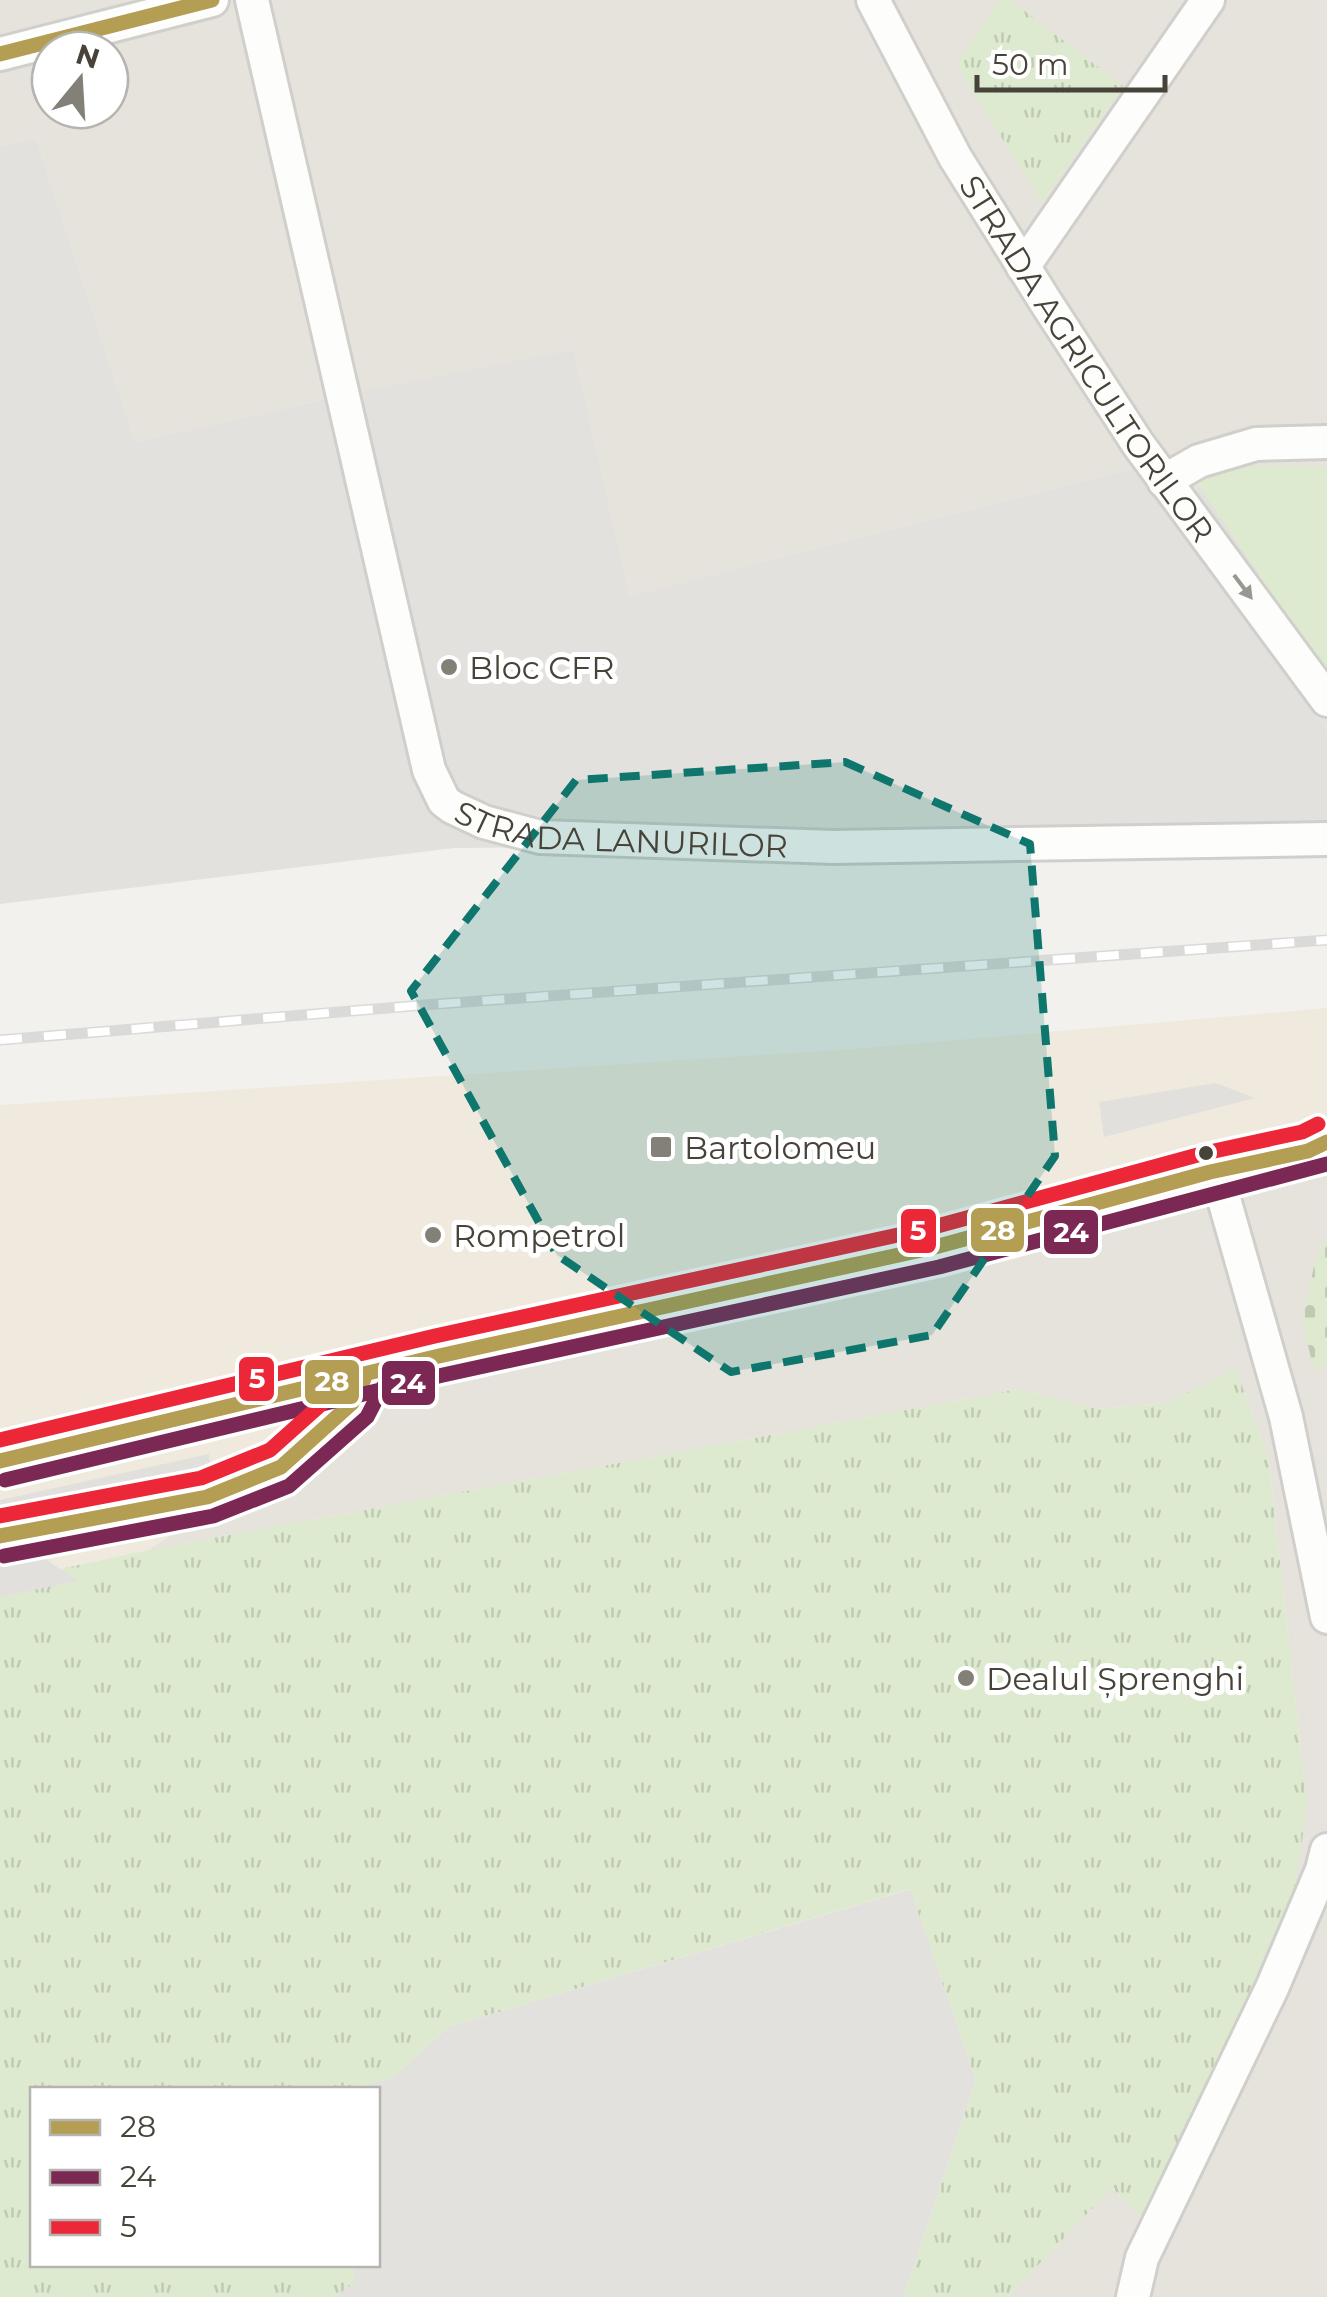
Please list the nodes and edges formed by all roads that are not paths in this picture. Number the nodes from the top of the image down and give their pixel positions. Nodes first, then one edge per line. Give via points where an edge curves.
1 (212, 0) edge
2 (252, 0) edge
3 (872, 0) edge
4 (1208, 0) edge
5 (0, 54) edge
6 (1023, 267) junction
7 (1327, 442) edge
8 (1164, 480) junction
9 (1327, 700) edge
10 (1327, 839) edge
11 (1320, 1148) edge
12 (1216, 1171) junction
13 (0, 1461) edge
14 (1327, 1617) edge
15 (1327, 1850) edge
16 (1133, 2297) edge

1 - 5 street
2 - 10 street, STRADA LANURILOR via 430,770 444,801 484,822 540,837 834,847
3 - 6 street, STRADA AGRICULTORILOR via 955,157
4 - 6 street
6 - 8 street, STRADA AGRICULTORILOR
7 - 8 street via 1256,444 1198,461
8 -> 9 street, STRADA AGRICULTORILOR
11 - 12 main road
12 - 13 main road via 935,1247
12 - 14 street via 1286,1417
15 - 16 street via 1272,1988 1142,2258

